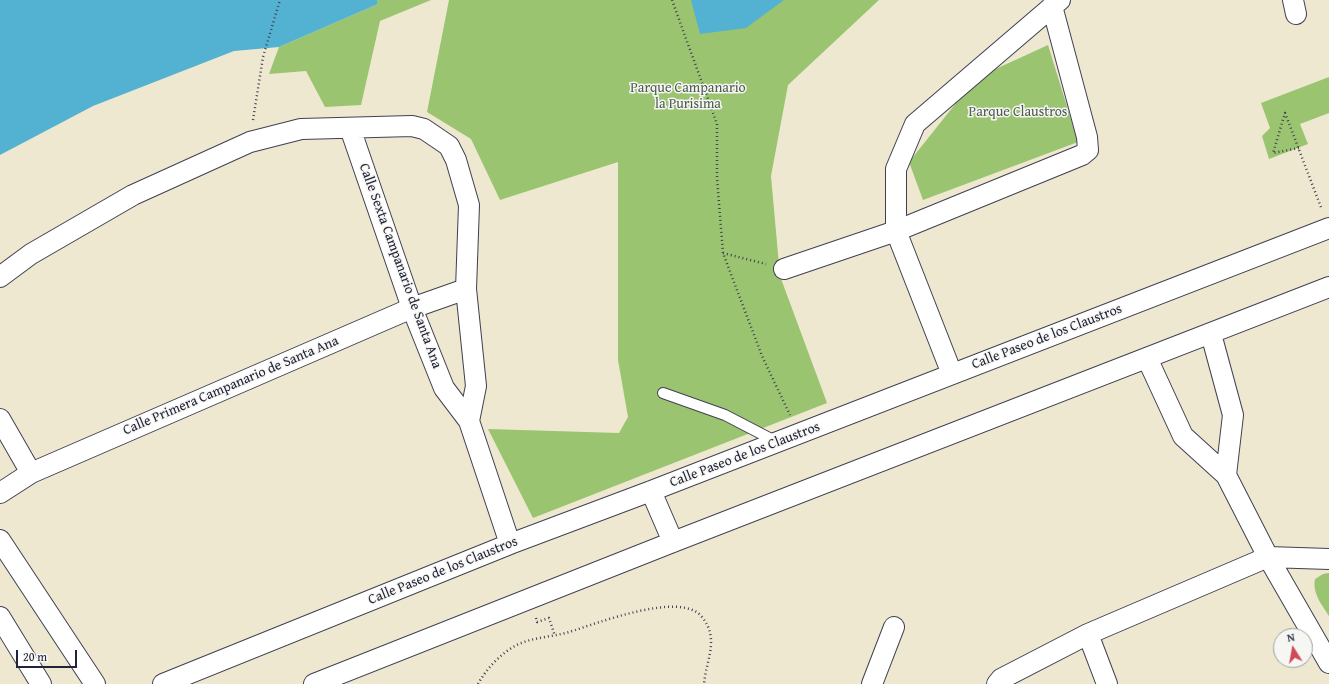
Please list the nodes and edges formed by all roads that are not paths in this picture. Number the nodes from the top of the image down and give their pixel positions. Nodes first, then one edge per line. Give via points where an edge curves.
1 (1056, 3) edge
2 (350, 128) junction
3 (1326, 220) edge
4 (896, 231) junction
5 (784, 269) road end
6 (0, 277) edge
7 (1329, 287) edge
8 (466, 289) junction
9 (412, 308) junction
10 (1211, 334) junction
11 (1147, 358) junction
12 (952, 374) junction
13 (664, 393) dead end
14 (0, 419) edge
15 (469, 421) junction
16 (778, 442) junction
17 (32, 473) junction
18 (1226, 475) junction
19 (651, 492) junction
20 (0, 493) edge
21 (0, 540) edge
22 (673, 542) junction
23 (510, 544) junction
24 (1268, 557) junction
25 (1329, 559) edge
26 (0, 617) edge
27 (894, 627) dead end
28 (1088, 634) junction
29 (1329, 663) edge
30 (41, 684) edge
31 (95, 684) edge
32 (163, 684) edge
33 (314, 684) edge
34 (872, 684) edge
35 (997, 684) edge
36 (1108, 684) edge

1 - 4 street via 915,124 896,169
1 - 4 street via 1088,150 1082,155
2 - 6 street via 301,129 250,142 133,195 31,254
2 - 8 street via 412,126 424,129 449,146 456,160 469,205
2 - 9 street, Calle Sexta Campanario de Santa Ana
3 - 12 street, Calle Paseo de los Claustros
4 - 5 street
4 - 12 street
7 - 10 street
8 - 9 street, Calle Primera Campanario de Santa Ana
8 - 15 street via 476,386
9 - 15 street, Calle Sexta Campanario de Santa Ana via 444,388
9 - 17 street, Calle Primera Campanario de Santa Ana
10 - 11 street
10 - 18 street via 1233,415
11 - 18 street via 1183,436
11 - 22 street
12 - 16 street, Calle Paseo de los Claustros
13 - 16 lane via 725,416
14 - 17 street
15 - 23 street
16 - 19 street, Calle Paseo de los Claustros
17 - 20 street, Calle Primera Campanario de Santa Ana
18 - 24 street
19 - 22 street
19 - 23 street, Calle Paseo de los Claustros
21 - 31 street
22 - 33 street
23 - 32 street, Calle Paseo de los Claustros
24 - 25 street
24 - 28 street
24 - 29 street
26 - 30 street
27 - 34 street
28 - 35 street via 1001,679
28 - 36 street

